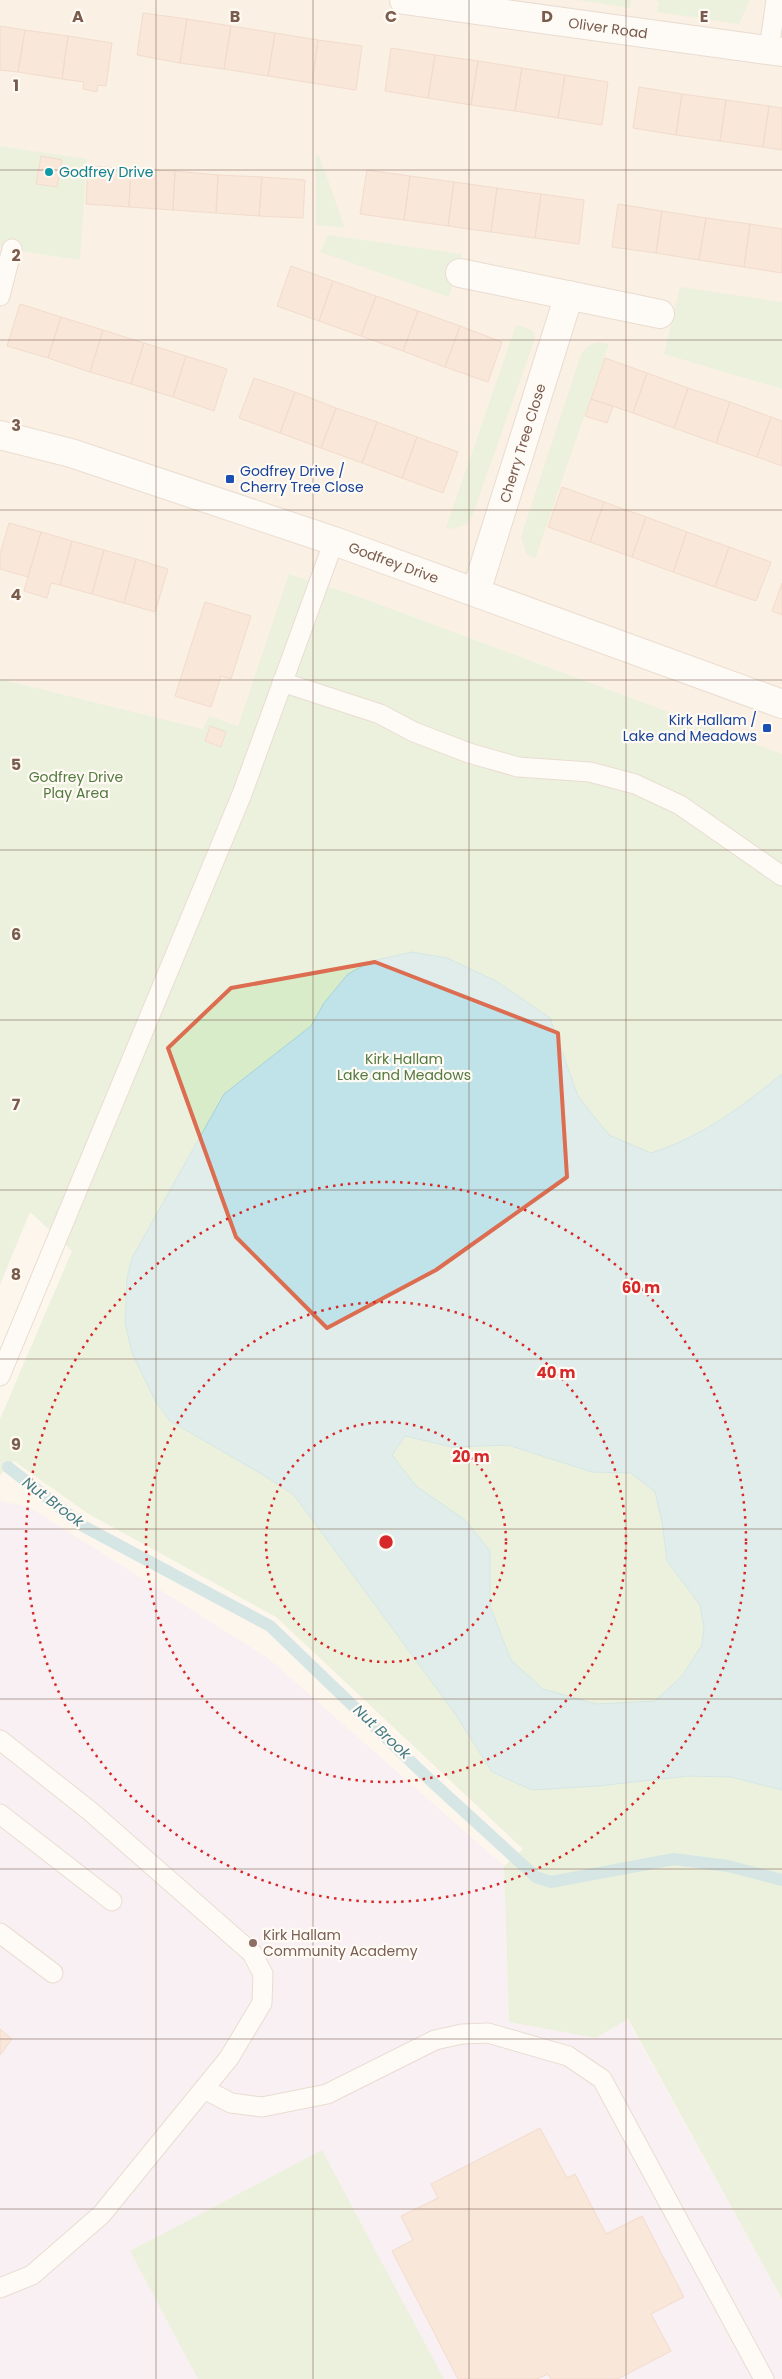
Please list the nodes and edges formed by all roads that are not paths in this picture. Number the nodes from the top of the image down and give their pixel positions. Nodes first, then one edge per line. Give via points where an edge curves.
1 (404, 0) edge
2 (776, 0) edge
3 (775, 51) edge
4 (12, 250) dead end
5 (460, 273) dead end
6 (570, 295) junction
7 (0, 296) edge
8 (660, 314) dead end
9 (0, 435) edge
10 (334, 541) junction
11 (476, 592) junction
12 (282, 682) junction
13 (782, 704) edge
14 (782, 876) edge
15 (0, 1376) edge
16 (0, 1740) edge
17 (0, 1814) edge
18 (112, 1901) dead end
19 (0, 1933) edge
20 (53, 1973) dead end
21 (204, 2089) junction
22 (0, 2288) edge
23 (764, 2379) edge

1 - 3 street, Oliver Road
2 - 3 lane
4 - 7 lane
5 - 6 street
6 - 8 street
6 - 11 street, Cherry Tree Close
9 - 10 street, Godfrey Drive via 71,453
10 - 11 street, Godfrey Drive
10 - 12 lane
11 - 13 street, Godfrey Drive
12 - 14 lane via 380,714 414,732 518,767 590,772 635,784 680,806
12 - 15 lane via 238,803
16 - 21 lane via 90,1811 252,1954 263,1974 262,2003 229,2058
17 - 18 lane
19 - 20 lane
21 - 22 lane via 101,2215 32,2275
21 - 23 lane via 231,2103 262,2107 326,2094 435,2040 462,2034 488,2032 568,2056 602,2079

